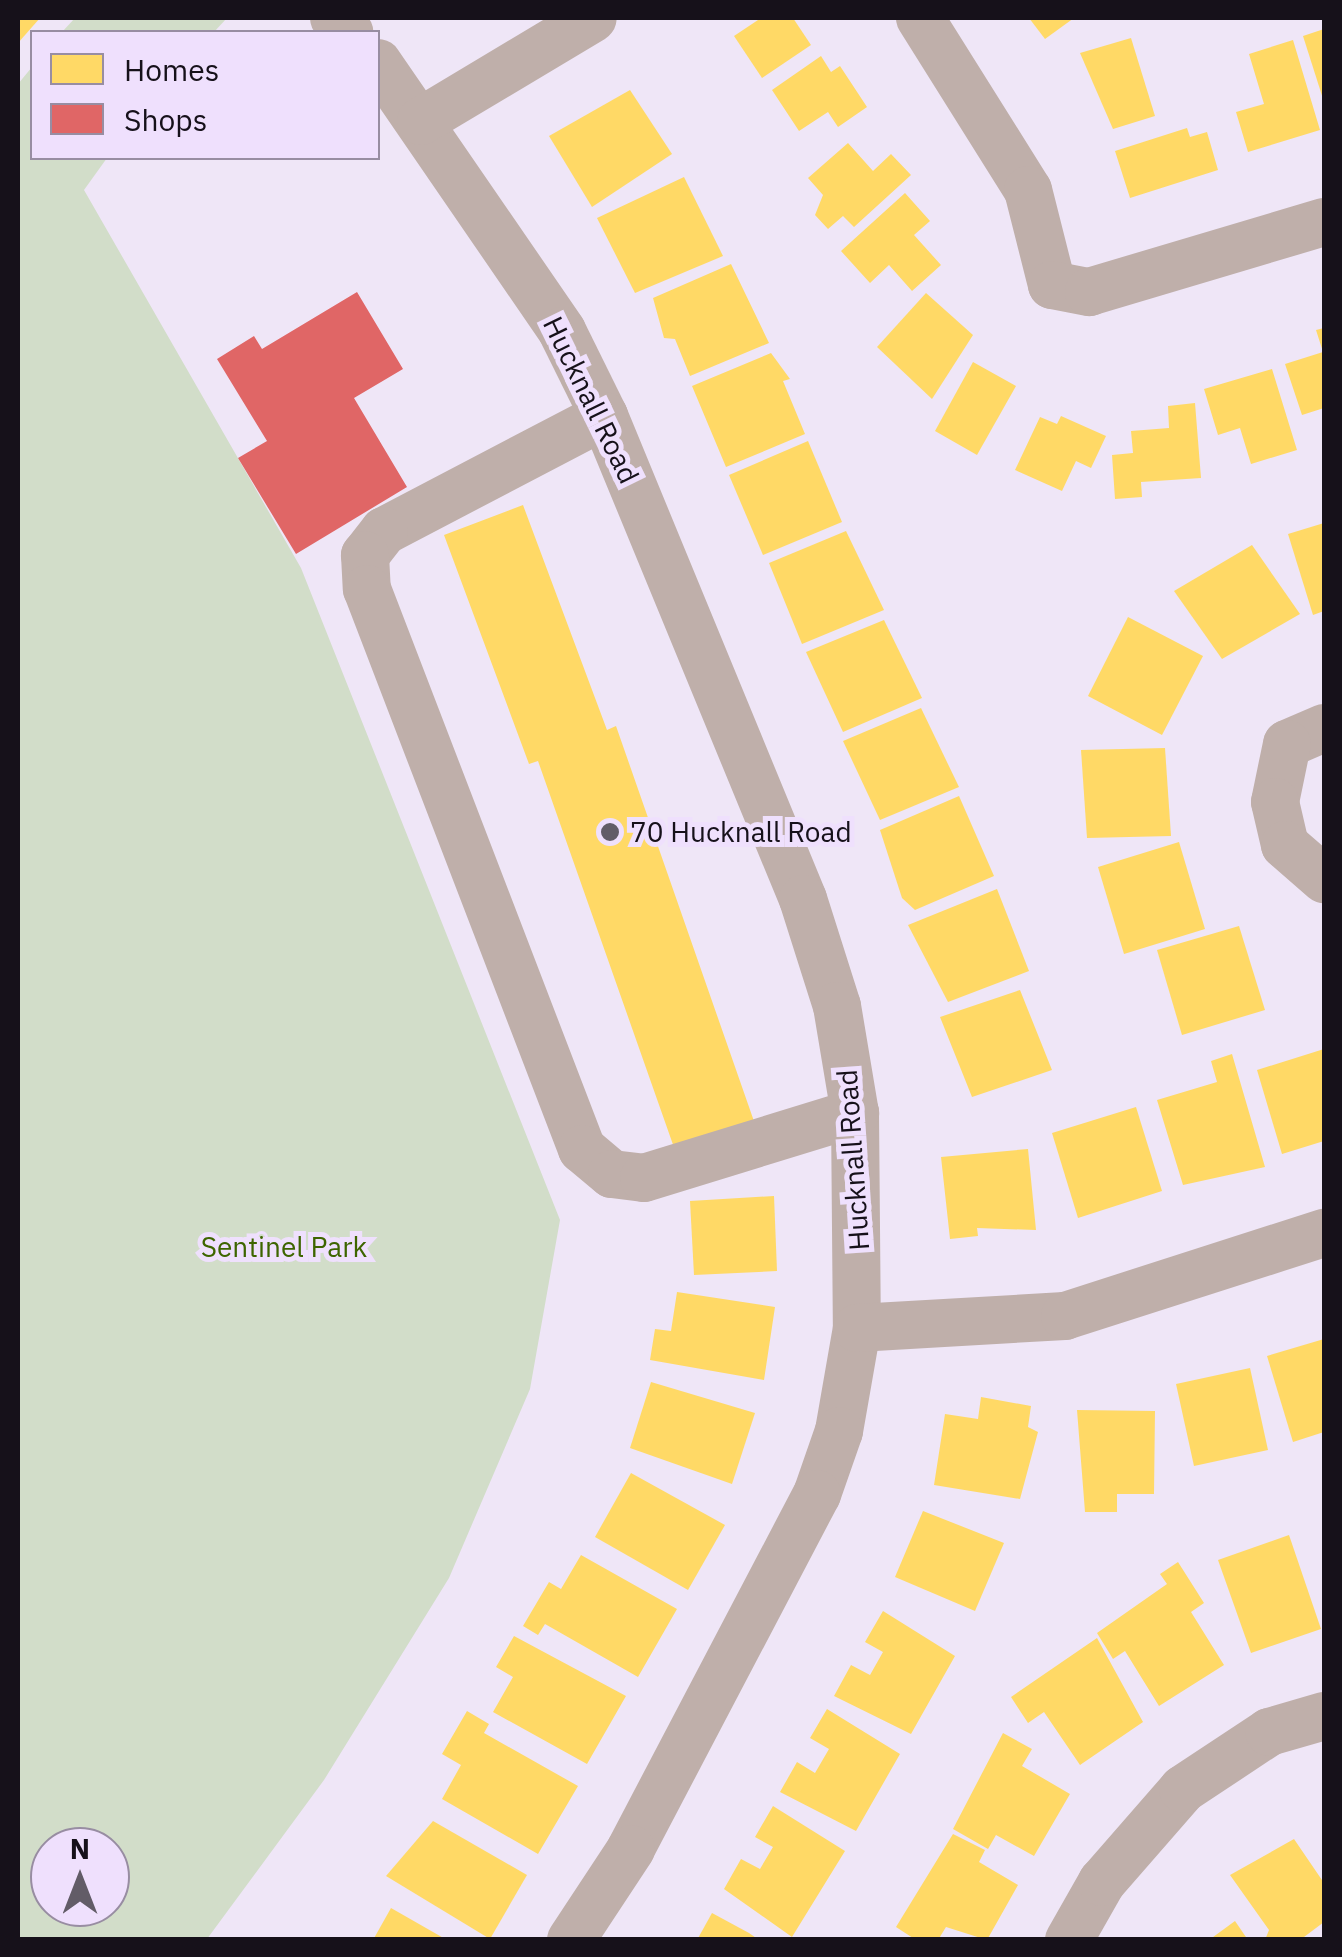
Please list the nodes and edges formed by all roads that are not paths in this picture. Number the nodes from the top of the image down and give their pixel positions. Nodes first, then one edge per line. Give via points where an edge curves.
1 (593, 18) edge
2 (920, 18) edge
3 (380, 67) edge
4 (421, 121) junction
5 (1324, 222) edge
6 (604, 416) junction
7 (1324, 728) edge
8 (1324, 878) edge
9 (855, 1114) junction
10 (1324, 1233) edge
11 (858, 1328) junction
12 (1324, 1716) edge
13 (571, 1940) edge
14 (1069, 1940) edge

1 - 4 street
2 - 5 street via 1028,190 1052,285 1089,292
3 - 4 street, Hucknall Road
4 - 6 street, Hucknall Road via 562,331
6 - 9 street, Hucknall Road via 804,899 838,1006
6 - 9 street via 384,531 365,555 367,589 582,1148 612,1174 644,1178
7 - 8 street via 1287,744 1275,802 1286,844
9 - 11 street, Hucknall Road
10 - 11 street via 1066,1316
11 - 13 street, Hucknall Road via 817,1494 631,1849
12 - 14 street via 1269,1732 1183,1789 1102,1882

